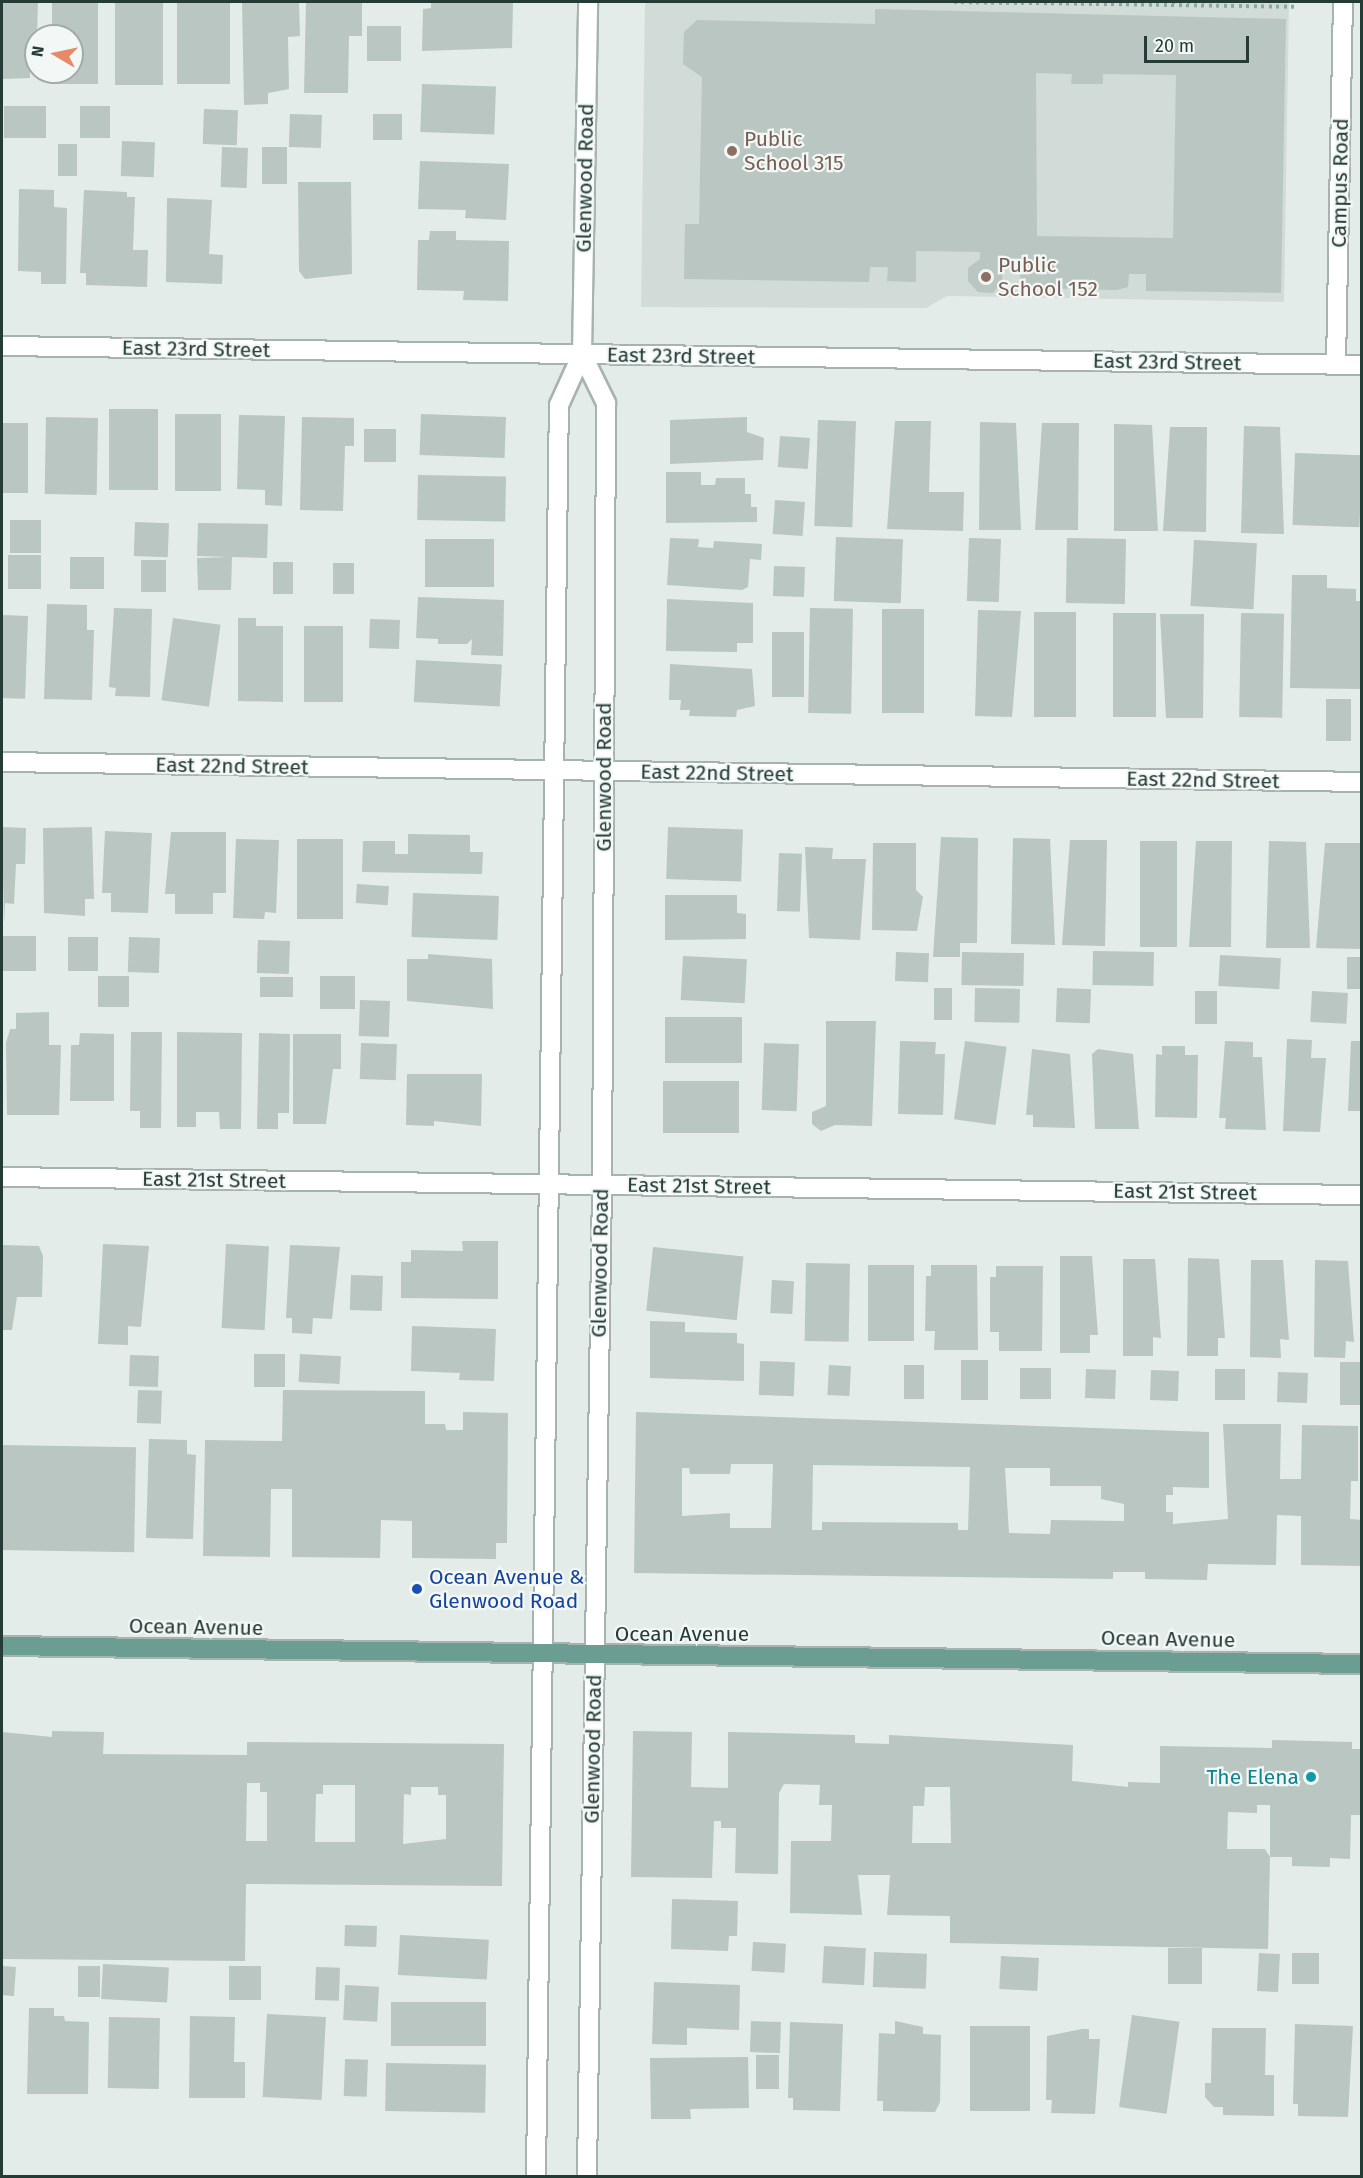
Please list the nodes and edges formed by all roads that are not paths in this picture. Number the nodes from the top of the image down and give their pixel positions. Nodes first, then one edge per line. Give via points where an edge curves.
1 (588, 2) edge
2 (1343, 2) edge
3 (2, 346) edge
4 (582, 354) junction
5 (1336, 364) junction
6 (1362, 365) edge
7 (2, 762) edge
8 (554, 770) junction
9 (604, 771) junction
10 (1362, 782) edge
11 (2, 1177) edge
12 (549, 1184) junction
13 (602, 1185) junction
14 (1362, 1195) edge
15 (2, 1646) edge
16 (542, 1654) junction
17 (595, 1656) junction
18 (1362, 1664) edge
19 (536, 2176) edge
20 (587, 2176) edge

1 - 4 street, Glenwood Road
2 - 5 street, Campus Road
3 - 4 street, East 23rd Street
4 - 5 street, East 23rd Street
4 - 8 street, Glenwood Road via 559,405
4 - 9 street, Glenwood Road via 606,403
5 - 6 street, East 23rd Street
7 - 8 street, East 22nd Street
8 - 9 street, East 22nd Street
8 - 12 street, Glenwood Road
9 - 10 street, East 22nd Street
9 - 13 street, Glenwood Road
11 - 12 street, East 21st Street
12 - 13 street, East 21st Street
12 - 16 street, Glenwood Road
13 - 14 street, East 21st Street
13 - 17 street, Glenwood Road
15 - 16 main road, Ocean Avenue
16 - 17 main road, Ocean Avenue
16 - 19 street, Glenwood Road
17 - 18 main road, Ocean Avenue
17 - 20 street, Glenwood Road

